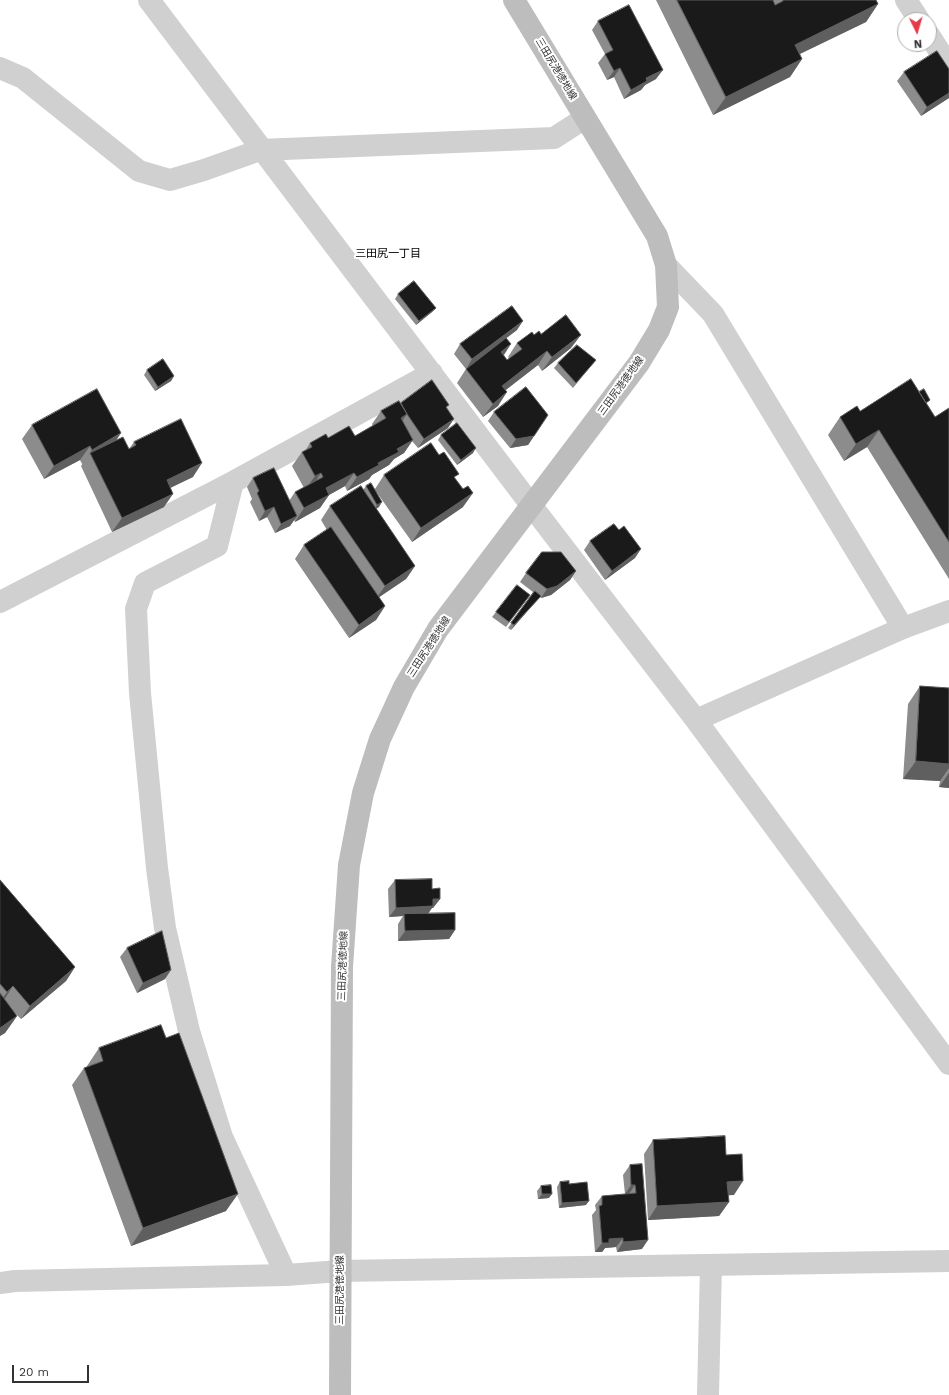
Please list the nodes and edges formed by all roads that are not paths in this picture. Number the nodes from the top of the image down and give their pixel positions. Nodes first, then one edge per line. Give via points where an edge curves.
1 (149, 0) edge
2 (514, 0) edge
3 (906, 0) edge
4 (914, 12) edge
5 (937, 47) edge
6 (949, 66) edge
7 (0, 68) edge
8 (585, 118) junction
9 (260, 150) junction
10 (666, 265) junction
11 (432, 373) junction
12 (233, 482) junction
13 (531, 505) junction
14 (0, 602) edge
15 (949, 611) edge
16 (903, 628) junction
17 (696, 720) junction
18 (949, 1064) edge
19 (949, 1260) edge
20 (712, 1265) junction
21 (340, 1271) junction
22 (286, 1275) junction
23 (0, 1283) edge
24 (340, 1395) edge
25 (708, 1395) edge

1 - 9 street
2 - 8 main road, 三田尻港徳地線
3 - 4 street
5 - 6 street
7 - 9 street via 23,78 139,170 170,180
8 - 9 street via 554,138
8 - 10 main road, 三田尻港徳地線 via 657,236
9 - 11 street
10 - 13 main road, 三田尻港徳地線 via 668,307 659,330 639,363
10 - 16 street via 713,314
11 - 12 street
11 - 13 street
12 - 14 street
12 - 22 street via 218,546 146,583 136,609 140,693 165,928 189,1031 222,1137
13 - 17 street
13 - 21 main road, 三田尻港徳地線 via 438,629 404,687 380,739 363,793 349,865 342,967
15 - 16 street
16 - 17 street
17 - 18 street
19 - 20 street
20 - 21 street
20 - 25 street
21 - 22 street
21 - 24 main road, 三田尻港徳地線
22 - 23 street

